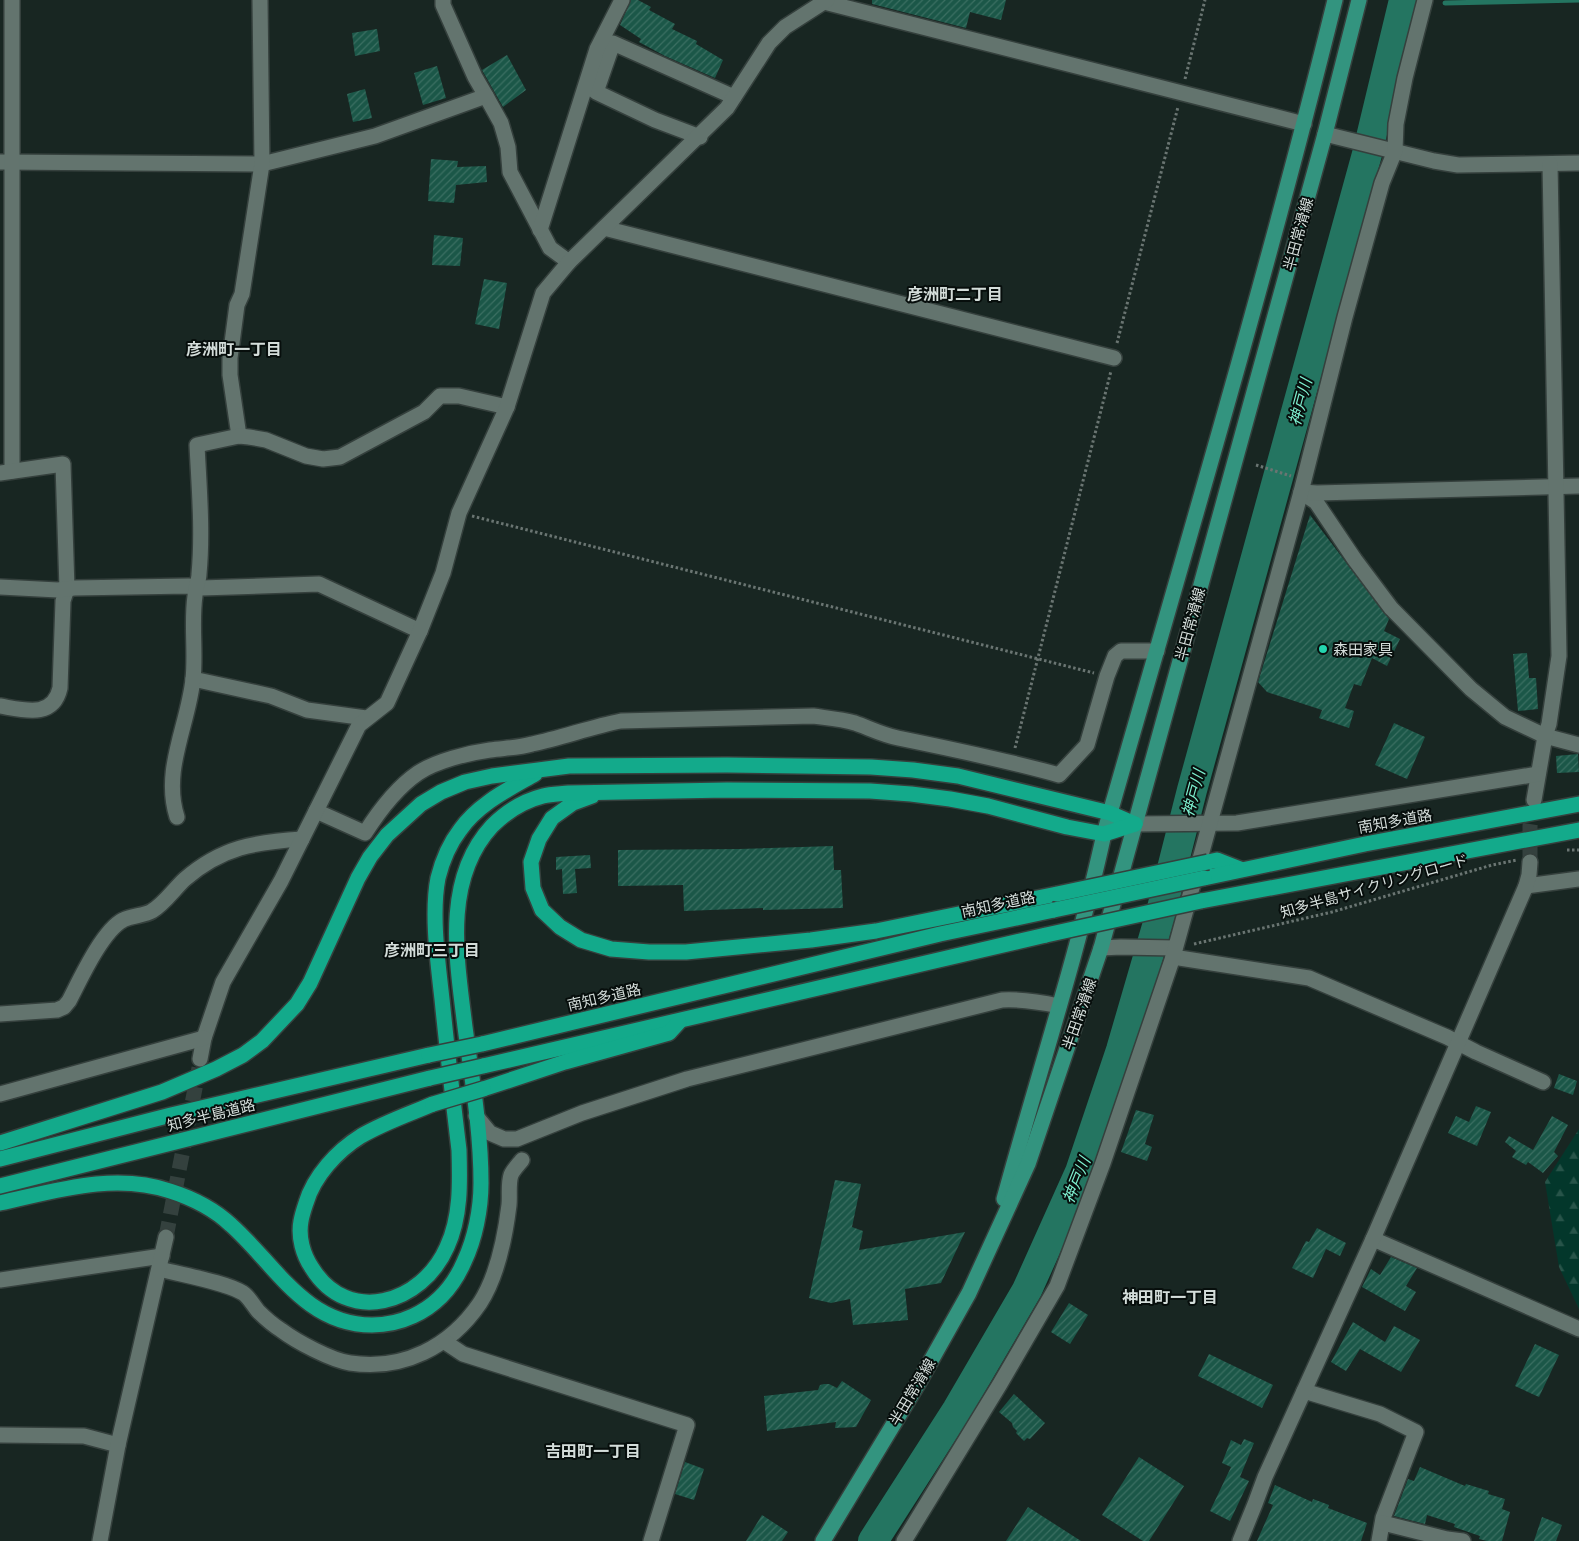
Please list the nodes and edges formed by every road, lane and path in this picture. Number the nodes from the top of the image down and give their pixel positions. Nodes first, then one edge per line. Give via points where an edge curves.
1 (12, 0) edge
2 (260, 0) edge
3 (442, 0) edge
4 (622, 0) edge
5 (1205, 0) edge
6 (1335, 0) edge
7 (1360, 0) edge
8 (1425, 0) edge
9 (826, 1) edge
10 (1181, 93) junction
11 (486, 96) junction
12 (734, 98) junction
13 (1304, 124) junction
14 (1326, 134) junction
15 (700, 137) junction
16 (1391, 150) junction
17 (6, 162) edge
18 (1579, 163) edge
19 (262, 164) junction
20 (1550, 164) junction
21 (604, 228) junction
22 (540, 230) junction
23 (569, 262) junction
24 (1114, 358) junction
25 (507, 407) junction
26 (239, 436) junction
27 (1256, 466) dead end
28 (6, 472) edge
29 (1302, 486) junction
30 (1556, 486) junction
31 (1579, 486) edge
32 (460, 513) junction
33 (0, 587) edge
34 (196, 588) junction
35 (67, 589) junction
36 (420, 630) junction
37 (1157, 651) junction
38 (1037, 658) junction
39 (1107, 676) junction
40 (193, 679) junction
41 (0, 706) edge
42 (366, 718) junction
43 (1545, 736) junction
44 (1579, 746) edge
45 (1012, 762) junction
46 (541, 770) junction
47 (1538, 774) junction
48 (602, 792) junction
49 (1534, 800) tunnel mouth
50 (1579, 804) edge
51 (316, 811) junction
52 (1110, 813) junction
53 (177, 816) dead end
54 (1209, 822) junction
55 (1135, 824) junction
56 (1579, 830) edge
57 (1104, 834) junction
58 (302, 839) junction
59 (1579, 850) edge
60 (1558, 851) dead end
61 (1525, 860) joint
62 (1240, 869) junction
63 (1579, 879) edge
64 (1526, 886) junction
65 (1101, 948) junction
66 (1171, 951) junction
67 (1059, 1006) junction
68 (0, 1014) edge
69 (682, 1019) junction
70 (204, 1038) junction
71 (1458, 1042) junction
72 (429, 1055) joint
73 (200, 1059) tunnel mouth
74 (1543, 1082) dead end
75 (0, 1094) edge
76 (476, 1116) junction
77 (0, 1143) edge
78 (0, 1158) edge
79 (522, 1160) dead end
80 (0, 1186) edge
81 (0, 1203) edge
82 (166, 1237) tunnel mouth
83 (993, 1239) junction
84 (1374, 1239) junction
85 (161, 1263) junction
86 (27, 1276) junction
87 (0, 1280) edge
88 (0, 1289) edge
89 (1579, 1329) edge
90 (444, 1342) junction
91 (1304, 1391) junction
92 (0, 1435) edge
93 (118, 1445) junction
94 (1383, 1523) junction
95 (100, 1541) edge
96 (651, 1541) edge
97 (822, 1541) edge
98 (904, 1541) edge
99 (1240, 1541) edge
100 (1379, 1541) edge
101 (1464, 1541) edge

1 - 17 street
2 - 19 street
3 - 11 street
4 - 22 street via 597,49
5 - 10 path
6 - 13 main road, 半田常滑線
7 - 14 main road, 半田常滑線
8 - 16 street via 1404,78
9 - 10 street
9 - 12 street via 785,27 768,43
10 - 13 street
10 - 24 path
11 - 19 street via 375,136
11 - 22 street via 501,123 508,147 510,172
12 - 15 street
12 - 15 street via 613,43 596,92
13 - 37 main road, 半田常滑線
14 - 16 street
14 - 55 main road, 半田常滑線
15 - 21 street
16 - 20 street via 1458,165
16 - 29 street
17 - 19 street
17 - 28 street
18 - 20 street
19 - 26 street via 230,358
20 - 30 street
21 - 23 street
21 - 24 street
22 - 23 street via 550,248
23 - 25 street via 543,293
24 - 38 path
25 - 26 street via 459,396 440,396 424,412 340,457 323,459 306,456 266,440
25 - 32 street
26 - 34 street via 197,444 200,524
27 - 29 path
28 - 35 street via 64,464
29 - 30 street via 1317,493
29 - 43 street via 1391,608 1471,689 1505,717
29 - 54 street
30 - 31 street
30 - 43 street via 1559,656
32 - 36 street via 443,573
32 - 38 path
33 - 35 street
34 - 35 street
34 - 36 street via 319,584
34 - 40 street
35 - 41 street via 63,601 60,688 54,703 40,710
36 - 42 street via 387,703
37 - 39 street via 1121,650 1114,656
37 - 52 main road, 半田常滑線
38 - 39 path
38 - 45 path
39 - 45 street via 1086,746 1059,775
40 - 42 street via 271,696 308,710
40 - 53 street via 173,766 171,788
42 - 51 street via 359,725
43 - 44 street
43 - 47 street
45 - 51 street via 897,738 848,722 813,716 621,721 532,744 447,760 418,773 396,792 364,833
46 - 52 highway via 569,766 717,765 913,770 958,776
46 - 69 highway, bridge via 478,810 460,829 446,854 438,878 437,955 459,1150 460,1178 454,1225 447,1248 421,1282 404,1295 384,1302 347,1298 330,1290 317,1277 301,1244 300,1222 309,1195 322,1172 360,1137 434,1104 483,1089 565,1062 669,1033
46 - 77 highway via 465,782 441,792 403,819 370,857 297,1004 262,1042 216,1069 162,1092
47 - 49 street
47 - 54 street via 1246,822
48 - 57 highway via 737,790 910,794 978,804
48 - 62 highway, bridge via 573,803 552,818 539,839 531,862 533,888 542,910 581,940 611,949 686,952 811,940 876,931 1217,860
48 - 76 highway via 544,796 518,806 499,820 472,853 459,896 458,968
50 - 62 highway, 南知多道路
51 - 58 street
52 - 55 highway
52 - 57 main road, 半田常滑線
54 - 55 street
54 - 66 street
55 - 57 highway
55 - 65 main road, 半田常滑線
56 - 69 highway, bridge via 1201,901
57 - 67 main road, 半田常滑線
58 - 68 street via 267,841 240,848 200,867 152,911 115,925 95,952 64,1007
58 - 70 street via 223,982
59 - 60 path
61 - 64 street via 1529,875
61 - 66 path, 知多半島サイクリングロード via 1492,865 1332,912
62 - 72 highway, 南知多道路, bridge via 940,934
63 - 64 street
64 - 71 street
65 - 66 street
65 - 83 main road, 半田常滑線 via 1028,1164
66 - 71 street via 1309,978
66 - 98 street via 1103,1163 1056,1286
67 - 76 street via 1016,1000 992,1003 687,1080 582,1113 517,1138 504,1139 490,1133
67 - 83 main road, 半田常滑線
69 - 80 highway, 知多半島道路, bridge via 430,1078
70 - 73 street
70 - 75 street
71 - 74 street
71 - 84 street
72 - 78 highway, 知多半島道路
76 - 81 highway via 481,1184 475,1231 468,1254 446,1292 432,1305 399,1322 360,1325 322,1312 281,1279 232,1225 211,1209 167,1190 117,1183 81,1185
79 - 90 street via 511,1176 499,1262 480,1302
82 - 85 street
83 - 97 main road, 半田常滑線 via 933,1358
84 - 89 street
84 - 91 street
85 - 86 street
85 - 90 street via 244,1294 281,1330 311,1349 348,1363 380,1364 409,1359
85 - 93 street
86 - 87 street
86 - 88 street
90 - 96 street via 463,1354 687,1425
91 - 94 street via 1380,1414 1416,1432
91 - 99 street
92 - 93 street via 84,1436
93 - 95 street
94 - 100 street
94 - 101 street

